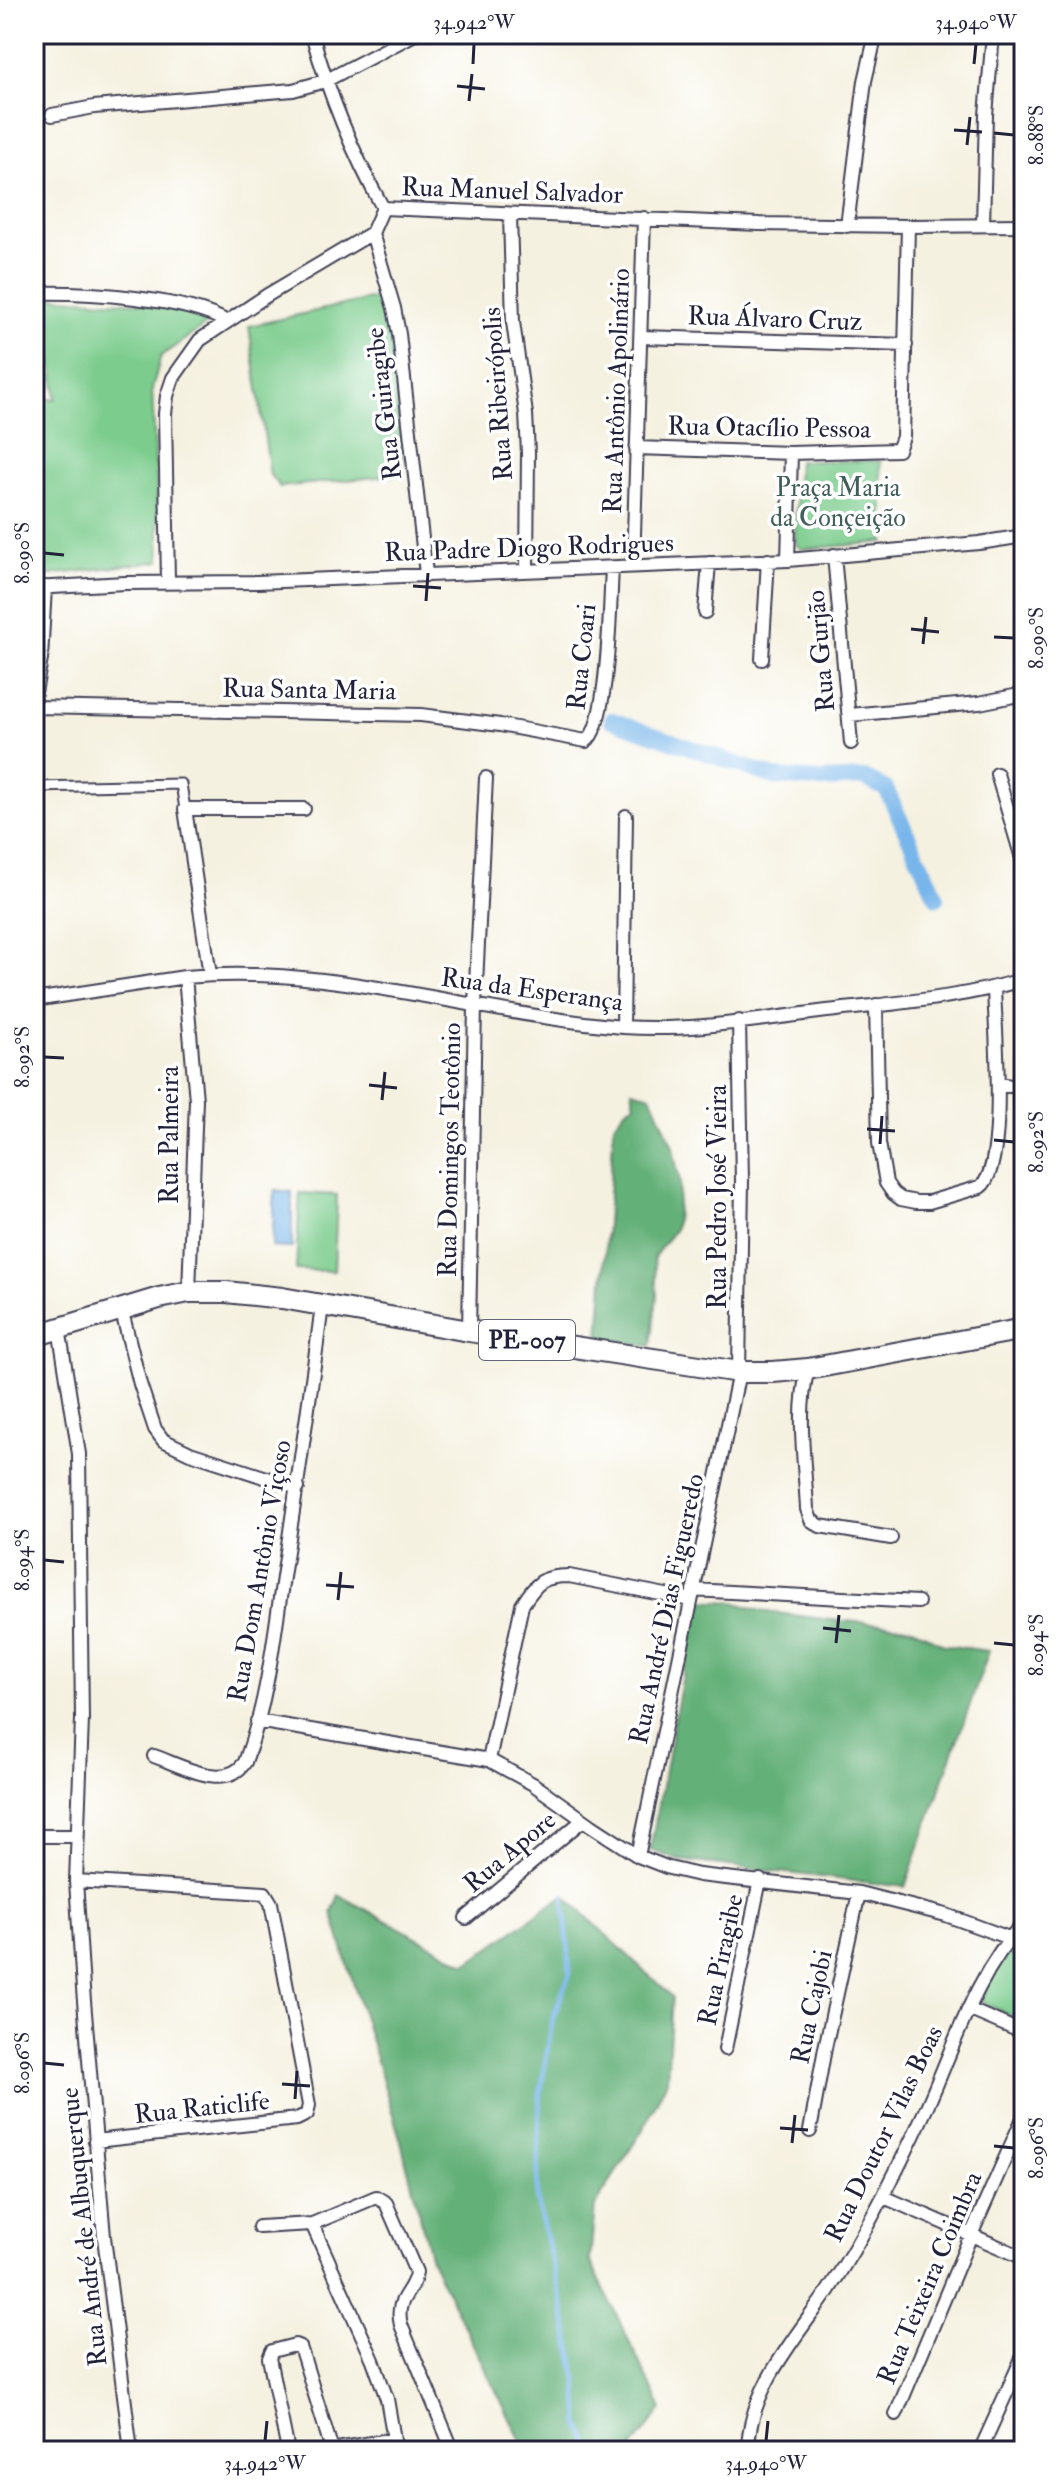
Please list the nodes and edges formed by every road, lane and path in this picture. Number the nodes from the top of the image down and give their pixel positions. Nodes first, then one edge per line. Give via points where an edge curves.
1 (312, 34) edge
2 (415, 34) edge
3 (876, 34) edge
4 (993, 34) edge
5 (325, 81) junction
6 (52, 115) dead end
7 (383, 208) junction
8 (510, 215) junction
9 (644, 218) junction
10 (983, 224) junction
11 (1024, 225) edge
12 (847, 226) junction
13 (908, 226) junction
14 (372, 233) junction
15 (34, 293) edge
16 (227, 322) junction
17 (642, 337) junction
18 (906, 345) junction
19 (636, 448) junction
20 (791, 453) junction
21 (1024, 536) edge
22 (834, 555) junction
23 (768, 560) junction
24 (788, 560) junction
25 (709, 563) junction
26 (633, 566) junction
27 (612, 568) junction
28 (527, 570) junction
29 (426, 574) junction
30 (168, 581) junction
31 (39, 588) edge
32 (705, 612) dead end
33 (762, 659) dead end
34 (1024, 694) edge
35 (34, 698) edge
36 (34, 707) edge
37 (850, 715) junction
38 (581, 740) joint
39 (851, 743) dead end
40 (997, 774) dead end
41 (486, 778) dead end
42 (34, 787) edge
43 (185, 809) junction
44 (304, 809) dead end
45 (626, 816) dead end
46 (1024, 865) edge
47 (210, 975) junction
48 (185, 977) junction
49 (1024, 979) edge
50 (994, 989) junction
51 (34, 1000) edge
52 (475, 1005) junction
53 (876, 1005) junction
54 (739, 1021) junction
55 (623, 1027) junction
56 (998, 1084) junction
57 (1024, 1088) edge
58 (189, 1292) junction
59 (322, 1306) junction
60 (121, 1308) junction
61 (59, 1328) junction
62 (1024, 1329) edge
63 (469, 1331) junction
64 (34, 1336) edge
65 (808, 1369) junction
66 (739, 1372) junction
67 (298, 1488) junction
68 (891, 1538) dead end
69 (692, 1595) junction
70 (918, 1602) dead end
71 (257, 1721) junction
72 (154, 1756) dead end
73 (489, 1760) junction
74 (583, 1820) junction
75 (34, 1836) edge
76 (77, 1836) junction
77 (638, 1856) junction
78 (760, 1880) junction
79 (76, 1881) junction
80 (859, 1893) junction
81 (466, 1918) dead end
82 (1024, 1922) edge
83 (1009, 1938) junction
84 (1024, 1947) edge
85 (968, 2009) junction
86 (1024, 2033) edge
87 (725, 2049) dead end
88 (1024, 2116) edge
89 (810, 2131) dead end
90 (95, 2141) junction
91 (884, 2197) junction
92 (312, 2224) junction
93 (259, 2227) dead end
94 (971, 2235) junction
95 (1024, 2258) edge
96 (1024, 2354) edge
97 (896, 2414) dead end
98 (395, 2445) edge
99 (332, 2450) edge
100 (131, 2451) edge
101 (288, 2451) edge
102 (326, 2451) edge
103 (453, 2451) edge
104 (748, 2451) edge
105 (980, 2451) edge

1 - 5 street
2 - 5 street
3 - 12 street
4 - 10 street
5 - 6 street via 275,93
5 - 7 street
7 - 8 street, Rua Manuel Salvador
7 - 14 street, Rua Manuel Salvador
8 - 9 street, Rua Manuel Salvador
8 - 28 street, Rua Ribeirópolis via 513,322 528,453
9 - 12 street, Rua Manuel Salvador
9 - 17 street, Rua Antônio Apolinário
10 - 11 street, Rua Manuel Salvador
10 - 13 street, Rua Manuel Salvador
12 - 13 street, Rua Manuel Salvador
13 - 18 street
14 - 16 street
14 - 29 street, Rua Guiragibe via 399,334
15 - 16 street via 180,305
16 - 30 street via 200,340 167,396
17 - 18 street, Rua Álvaro Cruz
17 - 19 street, Rua Antônio Apolinário
18 - 20 street, Rua Otacílio Pessoa via 900,448
19 - 20 street, Rua Otacílio Pessoa
19 - 26 street, Rua Antônio Apolinário
20 - 24 street
21 - 22 street, Rua Padre Diogo Rodrigues
22 - 24 street, Rua Padre Diogo Rodrigues
22 - 37 street, Rua Gurjão
23 - 24 street, Rua Padre Diogo Rodrigues
23 - 25 street, Rua Padre Diogo Rodrigues
23 - 33 street
25 - 26 street, Rua Padre Diogo Rodrigues
25 - 32 street
26 - 27 street, Rua Padre Diogo Rodrigues
27 - 28 street, Rua Padre Diogo Rodrigues
27 - 38 street, Rua Coari via 603,698 593,736
28 - 29 street, Rua Padre Diogo Rodrigues
29 - 30 street, Rua Padre Diogo Rodrigues
30 - 31 street, Rua Padre Diogo Rodrigues
31 - 35 street via 41,659
34 - 37 street
36 - 38 street, Rua Santa Maria via 421,715
37 - 39 street, Rua Gurjão
40 - 46 street
41 - 52 street, Rua Domingos Teotônio
42 - 43 street via 181,784
43 - 44 street
43 - 47 street
45 - 55 street
47 - 48 street, Rua da Esperança
47 - 52 street, Rua da Esperança via 315,979
48 - 51 street, Rua da Esperança
48 - 58 street, Rua Palmeira via 196,1100
49 - 50 street, Rua da Esperança
50 - 53 street, Rua da Esperança
50 - 56 street
52 - 55 street, Rua da Esperança
52 - 63 street, Rua Domingos Teotônio
53 - 54 street, Rua da Esperança
53 - 56 street via 879,1143 883,1174 901,1199 929,1202 985,1184 994,1163
54 - 55 street, Rua da Esperança
54 - 66 street, Rua Pedro José Vieira
56 - 57 street
58 - 59 main road, PE-007 via 252,1294
58 - 60 main road, PE-007
59 - 63 main road, PE-007
59 - 67 street, Rua Dom Antônio Viçoso
60 - 61 main road, PE-007
60 - 67 street via 144,1395 163,1440
61 - 64 main road, PE-007
61 - 76 street, Rua André de Albuquerque via 79,1454 82,1719
62 - 65 main road, PE-007
63 - 66 main road, PE-007
65 - 66 main road, PE-007
65 - 68 street via 803,1429 811,1520
66 - 69 street, Rua André Dias Figueredo
67 - 71 street, Rua Dom Antônio Viçoso
69 - 70 street
69 - 73 street via 569,1576 543,1579 522,1605
69 - 77 street, Rua André Dias Figueredo
71 - 72 street via 245,1762 233,1774 213,1775
71 - 73 street, Rua Dom Antônio Viçoso
73 - 74 street, Rua Dom Antônio Viçoso
74 - 77 street, Rua Dom Antônio Viçoso
74 - 81 street, Rua Apore
75 - 76 street
76 - 79 street, Rua André de Albuquerque
77 - 78 street, Rua Dom Antônio Viçoso via 699,1875
78 - 80 street, Rua Dom Antônio Viçoso
78 - 87 street, Rua Piragibe
79 - 90 street, Rua André de Albuquerque
79 - 90 street, Rua Raticlife via 265,1893 309,2109 297,2119
80 - 83 street, Rua Dom Antônio Viçoso
80 - 89 street, Rua Cajobi
82 - 83 street, Rua Doutor Vilas Boas
83 - 84 street, Rua Dom Antônio Viçoso
83 - 85 street, Rua Doutor Vilas Boas
85 - 86 street
85 - 91 street, Rua Doutor Vilas Boas
88 - 94 street, Rua Teixeira Coimbra
90 - 100 street, Rua André de Albuquerque
91 - 94 street
91 - 104 street, Rua Doutor Vilas Boas via 772,2375 751,2424
92 - 93 street
92 - 98 street via 373,2360
92 - 103 street via 373,2198 386,2203 416,2272 398,2315
94 - 95 street
94 - 97 street, Rua Teixeira Coimbra
96 - 105 street
98 - 99 street
99 - 101 street via 300,2347 295,2345 272,2351 269,2358
99 - 102 street

